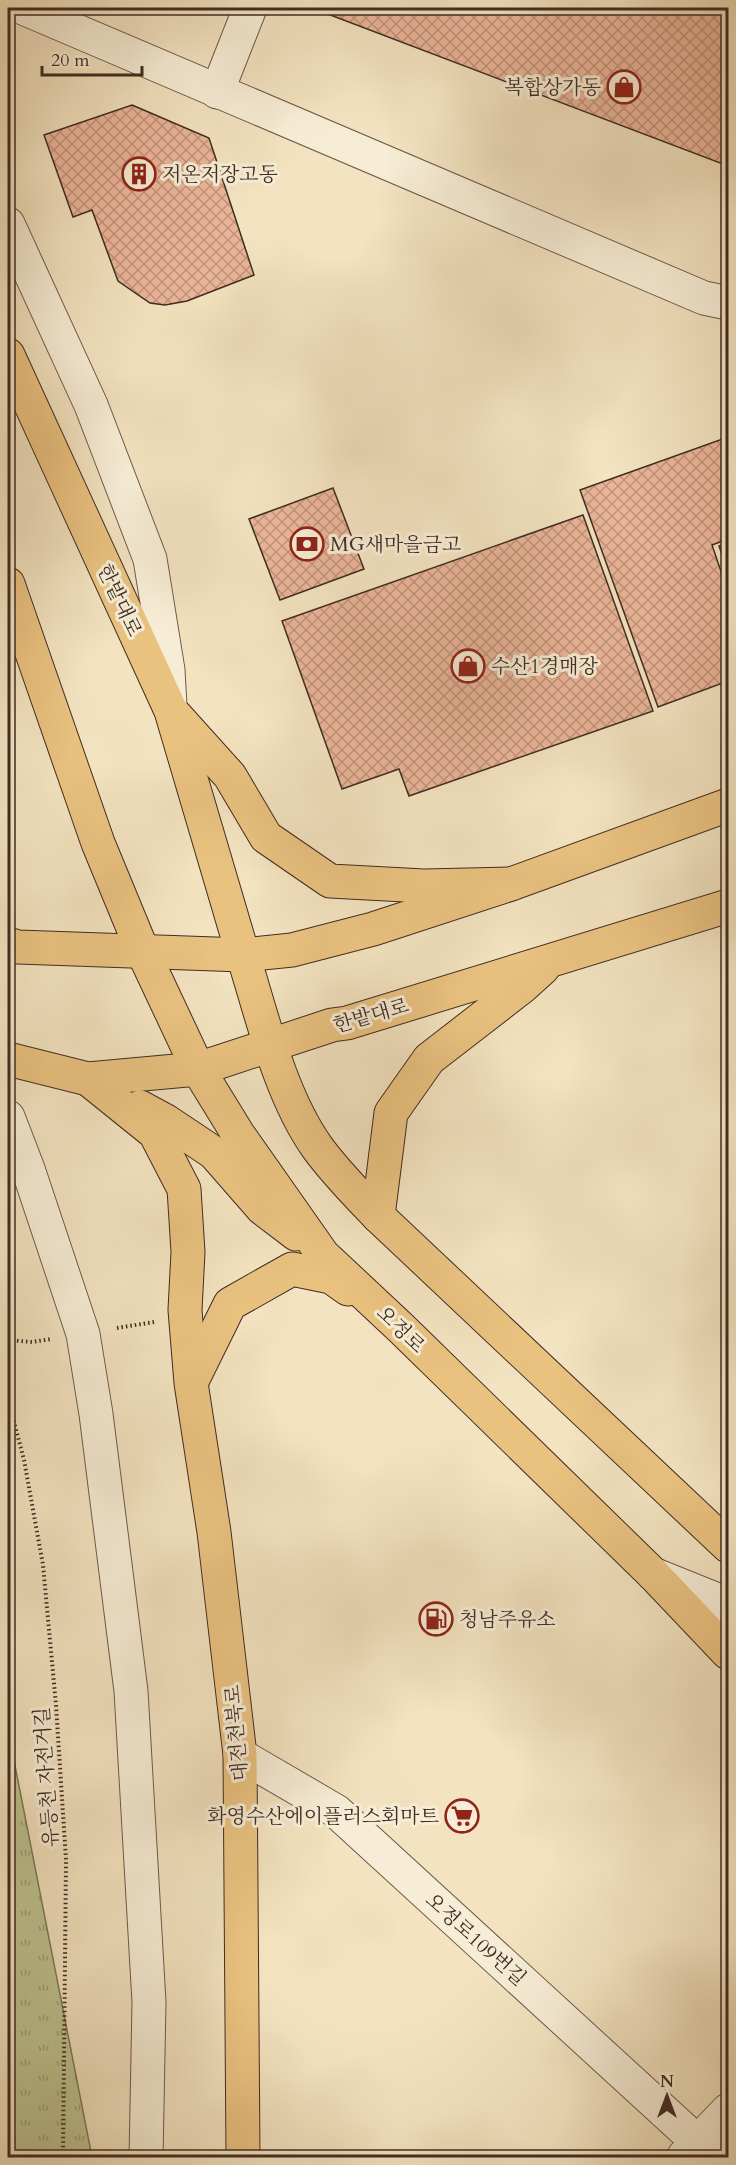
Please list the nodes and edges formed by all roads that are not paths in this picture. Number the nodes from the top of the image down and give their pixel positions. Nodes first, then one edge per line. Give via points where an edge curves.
1 (23, 8) edge
2 (250, 8) edge
3 (217, 92) junction
4 (8, 224) edge
5 (729, 303) edge
6 (8, 355) edge
7 (8, 584) edge
8 (171, 711) junction
9 (729, 805) edge
10 (511, 884) junction
11 (729, 906) edge
12 (13, 946) edge
13 (143, 952) junction
14 (243, 955) junction
15 (550, 960) junction
16 (272, 1045) junction
17 (8, 1059) edge
18 (198, 1069) junction
19 (88, 1079) junction
20 (8, 1117) edge
21 (378, 1216) junction
22 (323, 1255) junction
23 (401, 1328) junction
24 (191, 1383) junction
25 (724, 1533) edge
26 (653, 1574) junction
27 (729, 1607) edge
28 (729, 1653) edge
29 (240, 1755) junction
30 (729, 2110) edge
31 (699, 2152) edge
32 (146, 2157) edge
33 (243, 2157) edge

1 - 3 street
2 - 3 street
3 - 5 street via 704,298
4 - 8 street via 91,405 150,560
6 - 8 main road, 한밭대로
7 - 13 main road via 98,843
8 - 10 main road via 230,776 266,837 330,881 424,886
8 - 14 main road, 한밭대로
9 - 10 main road
10 - 14 main road via 361,932 292,950
11 - 15 main road, 한밭대로
12 - 13 main road
13 - 14 main road
13 - 18 main road, 오정로
14 - 16 main road
15 - 16 main road, 한밭대로
15 - 21 main road via 522,987 429,1059 391,1113
16 - 18 main road, 한밭대로
16 - 21 main road via 285,1089 315,1145
17 - 19 main road, 한밭대로
18 - 19 main road, 한밭대로
18 - 22 main road, 오정로 via 238,1134
19 - 22 main road via 214,1152 262,1208
19 - 24 main road, 대전천북로 via 155,1133 184,1189 188,1252 185,1310
20 - 32 street via 83,1334 96,1414 131,1690 149,2002
21 - 25 main road
22 - 23 main road, 오정로
23 - 24 main road via 331,1277 292,1269 230,1304
23 - 26 main road, 오정로
24 - 29 main road, 대전천북로 via 214,1532
26 - 27 street
26 - 28 main road, 오정로
29 - 31 street, 오정로109번길 via 336,1811
29 - 33 main road, 대전천북로
30 - 31 street, 오정로109번길

